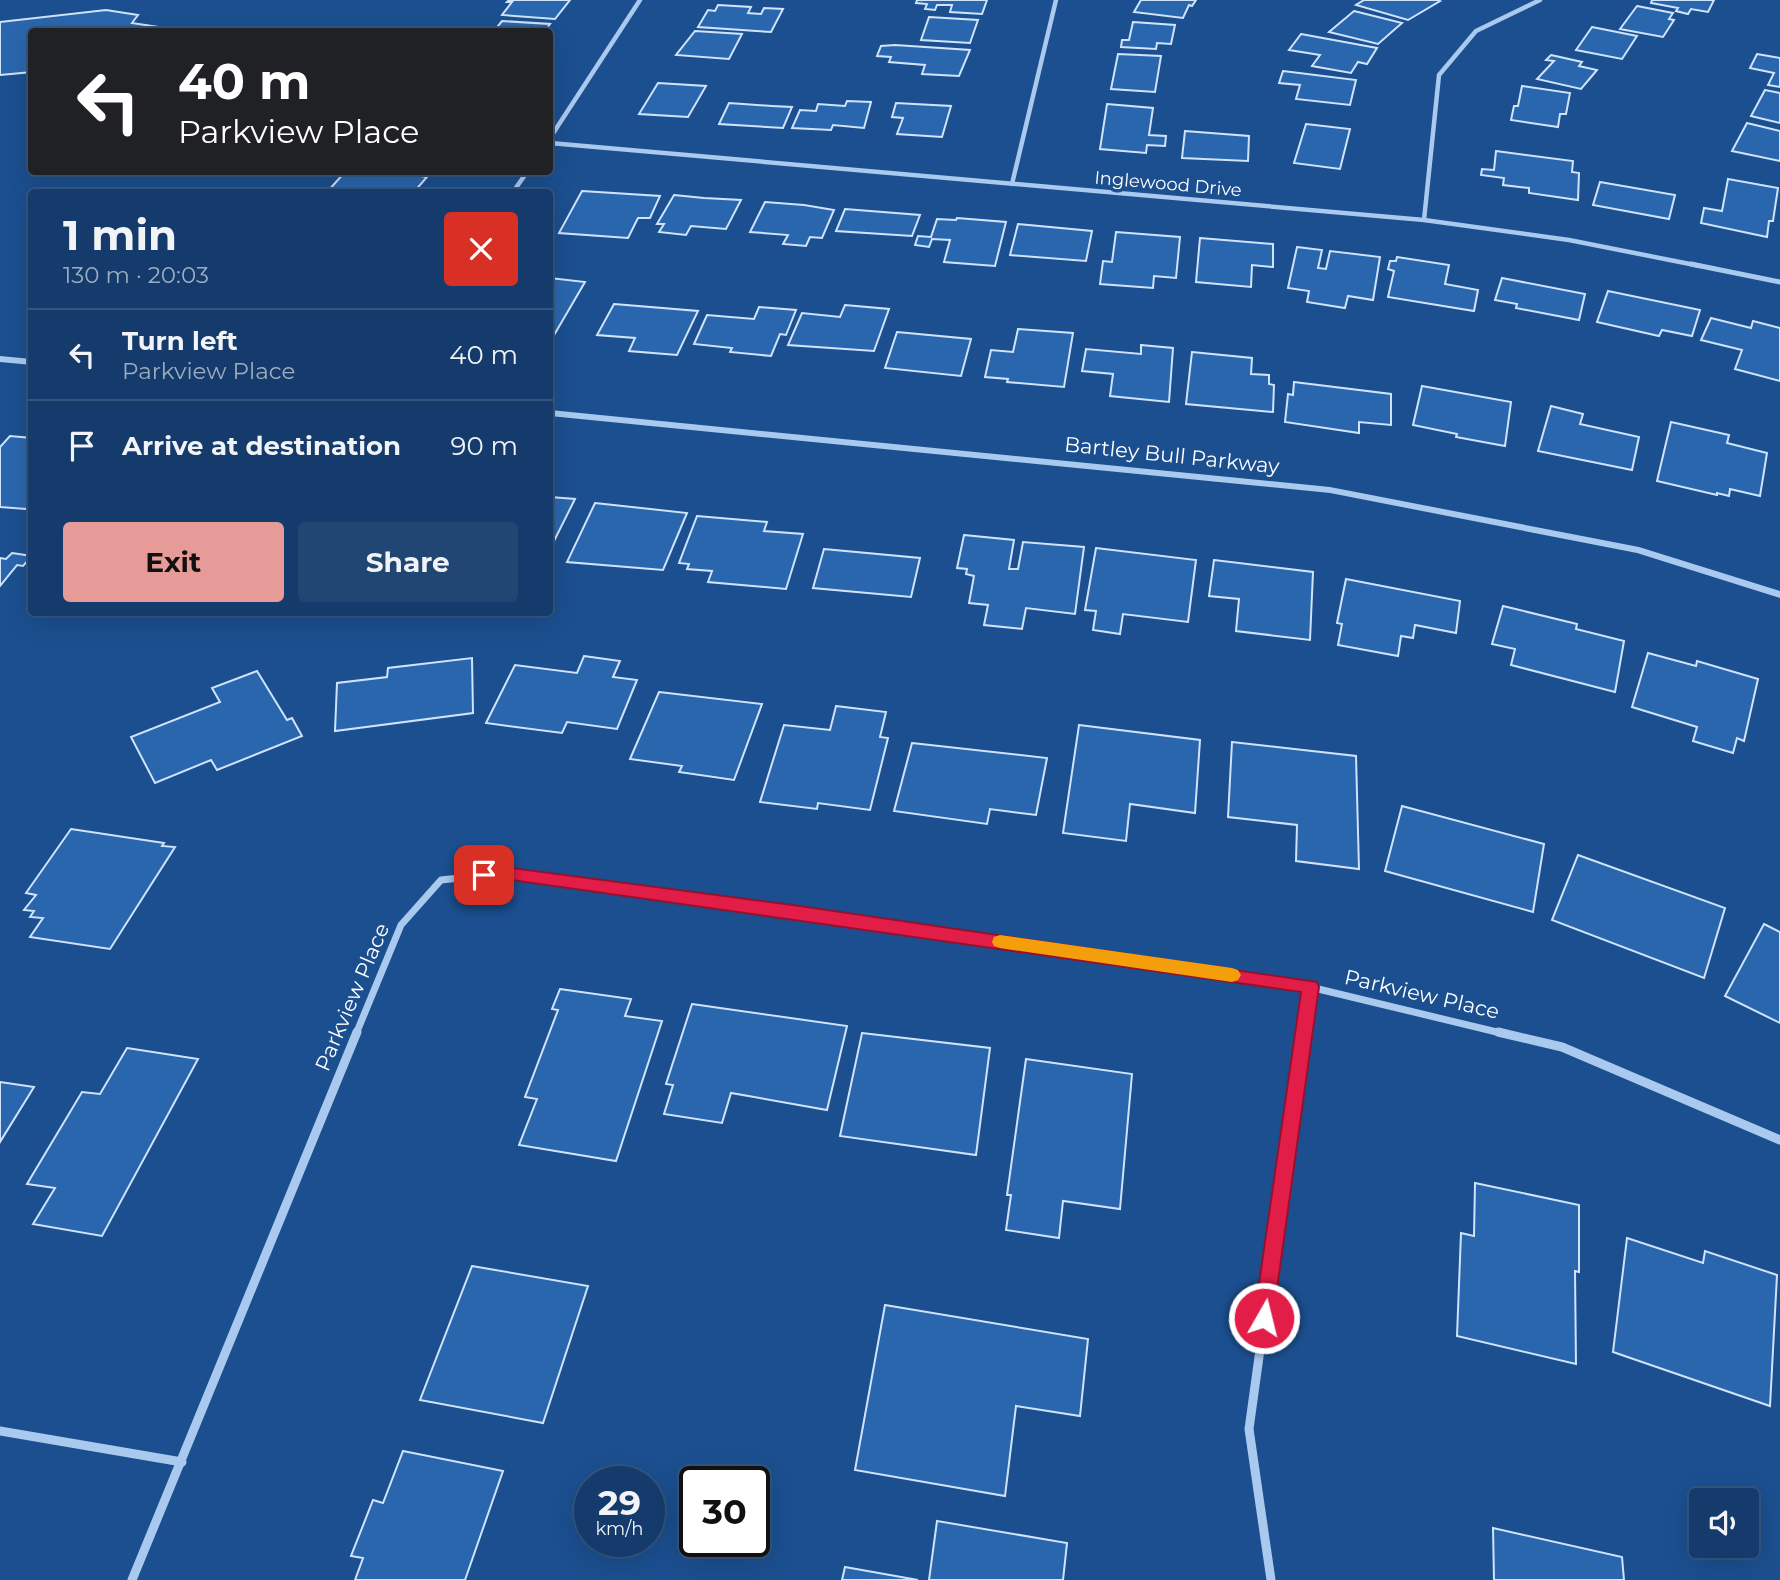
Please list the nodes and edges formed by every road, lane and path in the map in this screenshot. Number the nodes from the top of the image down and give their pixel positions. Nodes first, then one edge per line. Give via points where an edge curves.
1 (640, 0) edge
2 (1056, 0) edge
3 (1540, 0) edge
4 (553, 136) edge
5 (553, 141) edge
6 (1012, 184) junction
7 (1424, 220) junction
8 (1780, 282) edge
9 (0, 359) edge
10 (28, 362) edge
11 (553, 413) edge
12 (1780, 595) edge
13 (1310, 987) junction
14 (1780, 1140) edge
15 (0, 1431) edge
16 (182, 1462) junction
17 (132, 1580) edge
18 (1272, 1580) edge

1 - 4 street
2 - 6 street
3 - 7 street via 1476,31 1439,75
5 - 6 street, Inglewood Drive
6 - 7 street, Inglewood Drive
7 - 8 street, Inglewood Drive via 1569,240
9 - 10 street
11 - 12 street, Bartley Bull Parkway via 1331,490 1639,550
13 - 14 street, Parkview Place via 1562,1047
13 - 16 street, Parkview Place via 505,873 441,880 401,925
13 - 18 street via 1249,1429
15 - 16 street
16 - 17 street, Parkview Place

